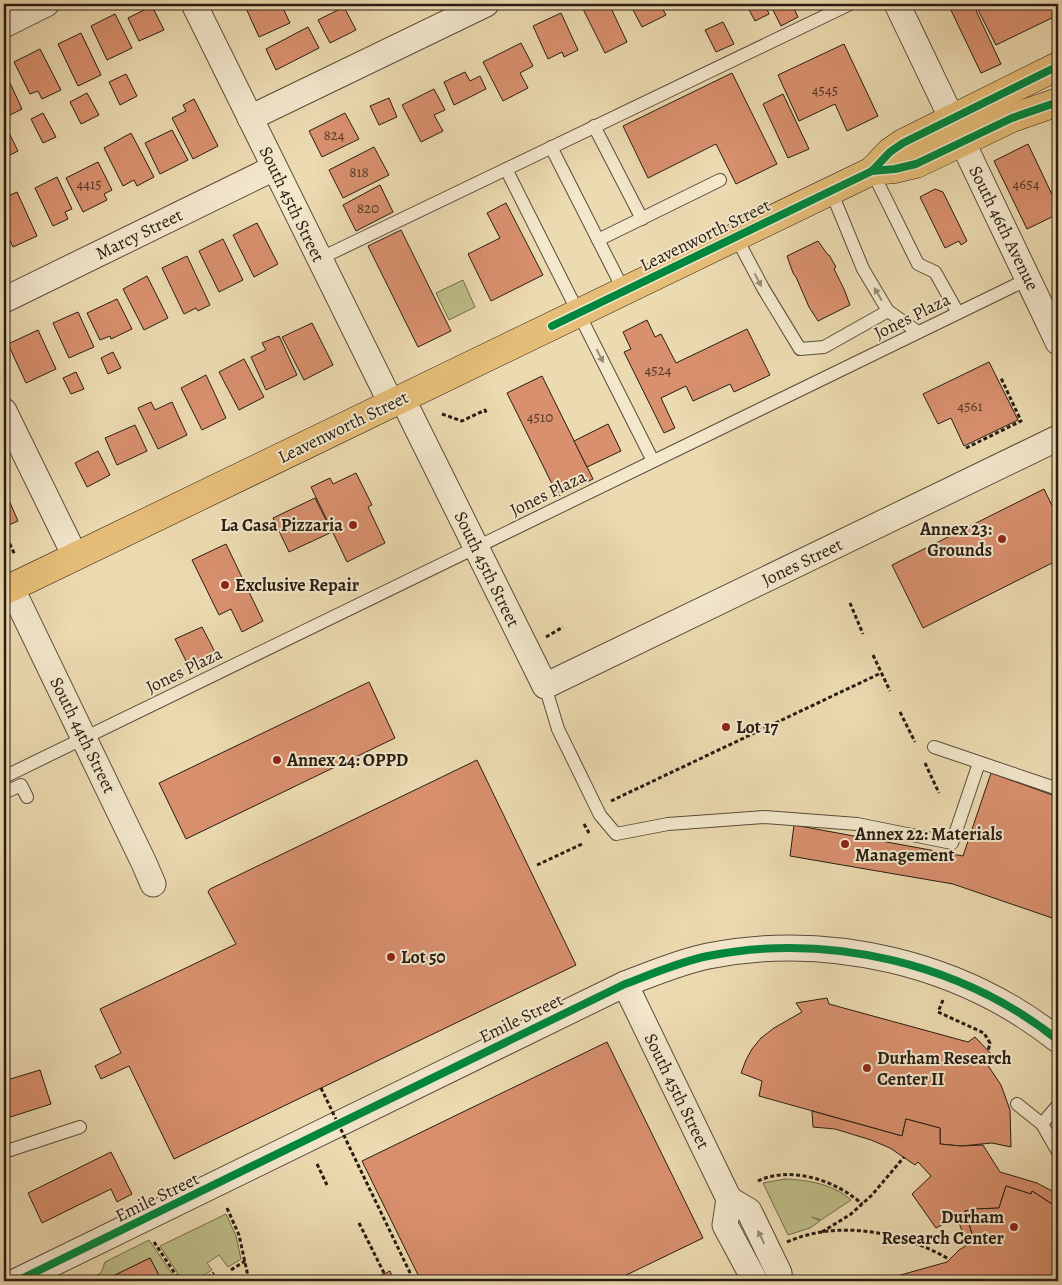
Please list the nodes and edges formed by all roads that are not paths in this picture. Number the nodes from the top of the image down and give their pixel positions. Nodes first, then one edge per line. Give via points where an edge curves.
1 (46, 4) edge
2 (194, 4) edge
3 (486, 4) edge
4 (850, 4) edge
5 (897, 4) edge
6 (4, 25) edge
7 (1058, 66) edge
8 (1058, 102) edge
9 (250, 118) junction
10 (594, 126) junction
11 (957, 130) junction
12 (551, 148) junction
13 (274, 168) junction
14 (506, 169) junction
15 (872, 171) junction
16 (720, 180) dead end
17 (830, 191) junction
18 (642, 218) junction
19 (736, 237) junction
20 (598, 240) junction
21 (319, 259) junction
22 (1028, 279) junction
23 (624, 291) junction
24 (4, 300) edge
25 (888, 311) junction
26 (578, 313) junction
27 (958, 313) junction
28 (918, 332) junction
29 (1058, 342) edge
30 (396, 401) junction
31 (4, 411) edge
32 (1058, 438) edge
33 (653, 461) junction
34 (476, 548) junction
35 (75, 556) junction
36 (8, 589) edge
37 (545, 686) junction
38 (84, 738) junction
39 (934, 748) dead end
40 (980, 763) junction
41 (4, 777) edge
42 (1058, 789) edge
43 (4, 793) edge
44 (27, 797) dead end
45 (153, 884) dead end
46 (625, 984) junction
47 (1058, 1040) edge
48 (1017, 1104) dead end
49 (1058, 1105) edge
50 (1042, 1124) junction
51 (80, 1127) dead end
52 (4, 1152) edge
53 (1058, 1152) edge
54 (729, 1199) junction
55 (17, 1281) edge
56 (755, 1281) edge
57 (780, 1281) edge

1 - 6 street
2 - 9 street, South 45th Street
3 - 9 street
4 - 10 lane
5 - 11 street, South 46th Avenue
7 - 11 main road, Leavenworth Street
8 - 11 main road, Leavenworth Street via 1012,118
9 - 13 street, South 45th Street
10 - 12 lane
10 - 18 lane
11 - 15 main road, Leavenworth Street via 916,164
11 - 22 street, South 46th Avenue
12 - 14 lane
12 - 20 lane
13 - 21 street, South 45th Street
13 - 24 street, Marcy Street
14 - 21 lane
14 - 26 lane
15 - 17 main road, Leavenworth Street
15 - 27 lane via 918,264 935,272
16 - 18 lane
17 - 19 main road, Leavenworth Street
25 -> 17 lane via 863,269
18 - 20 lane
19 - 23 main road, Leavenworth Street
19 -> 25 lane via 800,349 824,347
20 - 23 lane
21 - 30 street, South 45th Street
22 - 27 lane, Jones Plaza
22 - 29 street, South 46th Avenue
23 - 26 main road, Leavenworth Street
25 - 28 lane
26 - 30 main road, Leavenworth Street
26 -> 33 lane
27 - 28 lane, Jones Plaza
28 - 33 lane, Jones Plaza
30 - 34 street, South 45th Street
30 - 35 main road, Leavenworth Street
31 - 35 street
32 - 37 street, Jones Street
33 - 34 lane, Jones Plaza
34 - 37 street, South 45th Street
34 - 38 lane, Jones Plaza
35 - 36 main road, Leavenworth Street
36 - 38 street, South 44th Street
37 - 40 lane via 558,729 600,815 616,834 668,824 765,817 858,824 952,843
38 - 41 lane, Jones Plaza
38 - 45 street, South 44th Street
39 - 40 lane
40 - 42 lane
43 - 44 lane via 21,785
46 - 47 street, Emile Street via 707,956 780,949 850,951 899,961 958,982 993,998
46 - 54 street, South 45th Street
46 - 55 street, Emile Street
48 - 50 lane
49 - 50 lane
50 - 53 lane
51 - 52 lane
54 - 56 street via 725,1225
57 -> 54 street, South 45th Street via 749,1212

